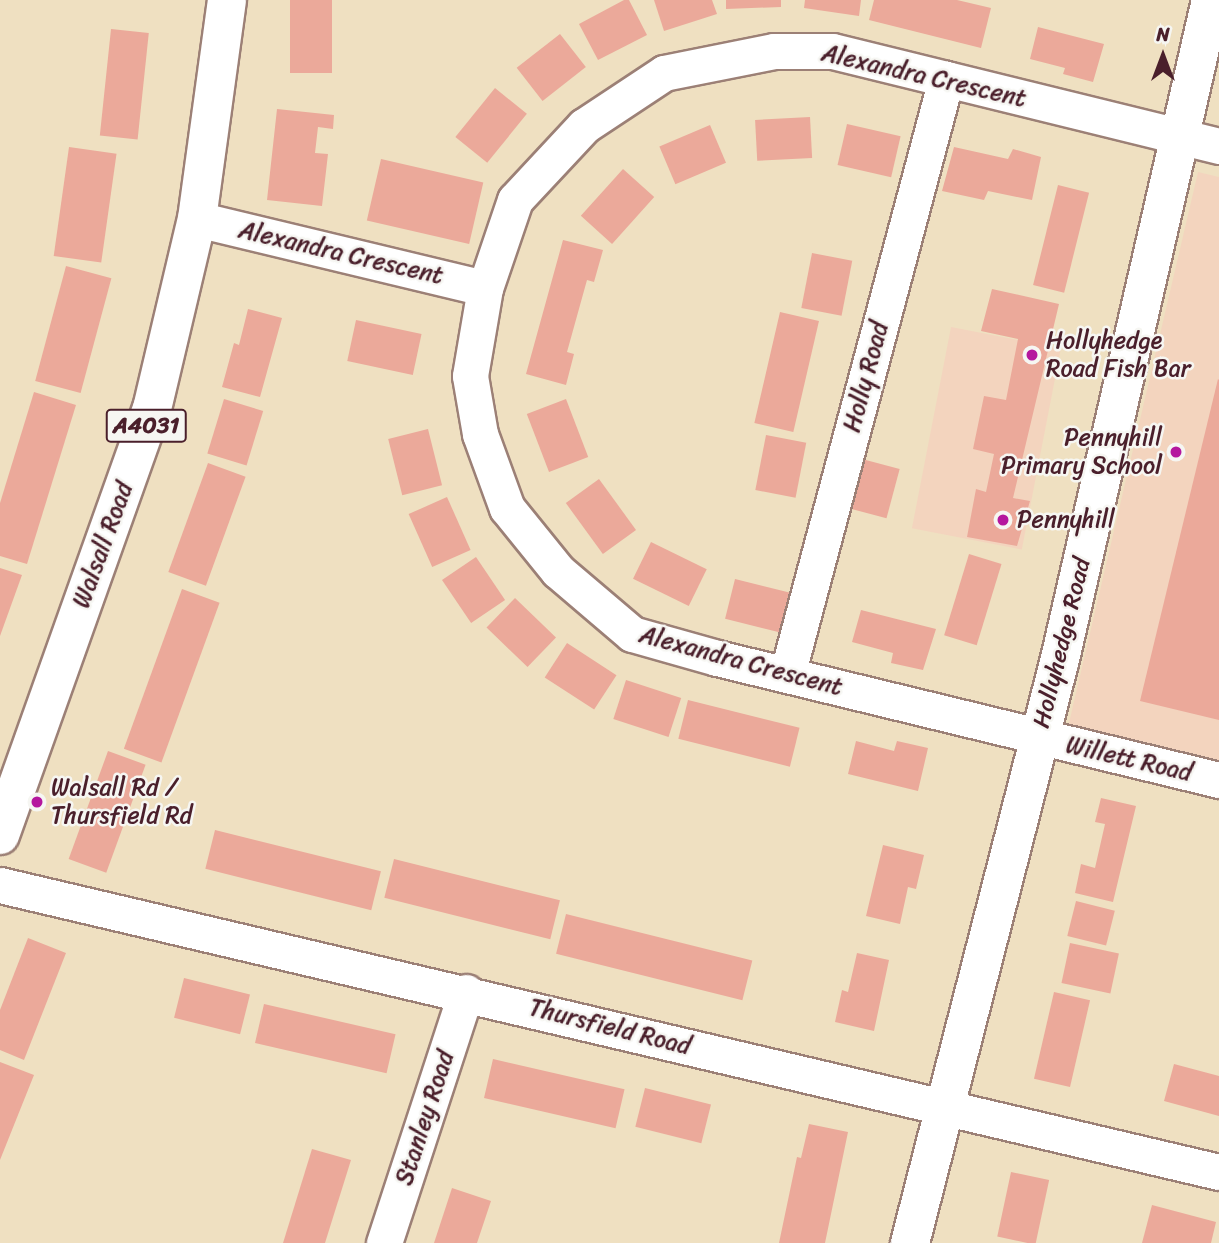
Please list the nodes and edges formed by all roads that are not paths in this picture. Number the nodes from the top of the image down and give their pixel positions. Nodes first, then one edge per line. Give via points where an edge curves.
1 (227, 0) edge
2 (1211, 0) edge
3 (946, 79) junction
4 (1178, 136) junction
5 (1219, 146) edge
6 (197, 219) junction
7 (485, 288) junction
8 (787, 675) junction
9 (1039, 737) junction
10 (1219, 780) edge
11 (0, 835) edge
12 (0, 885) edge
13 (466, 992) junction
14 (945, 1107) junction
15 (1219, 1172) edge
16 (384, 1243) edge
17 (910, 1243) edge

1 - 6 street, Walsall Road / A4031
2 - 4 street, Hollyhedge Road
3 - 4 street, Alexandra Crescent
3 - 7 street, Alexandra Crescent via 832,51 774,51 664,73 584,126 515,200
3 - 8 street, Holly Road
4 - 5 street, Alexandra Crescent
4 - 9 street, Hollyhedge Road
6 - 7 street, Alexandra Crescent
6 - 11 street, Walsall Road / A4031 via 152,409
7 - 8 street, Alexandra Crescent via 470,376 480,434 507,508 558,571 632,634
8 - 9 street, Alexandra Crescent
9 - 10 street, Willett Road
9 - 14 street, Hollyhedge Road
12 - 13 street, Thursfield Road
13 - 14 street, Thursfield Road
13 - 16 street, Stanley Road
14 - 15 street, Thursfield Road
14 - 17 street, Hollyhedge Road

